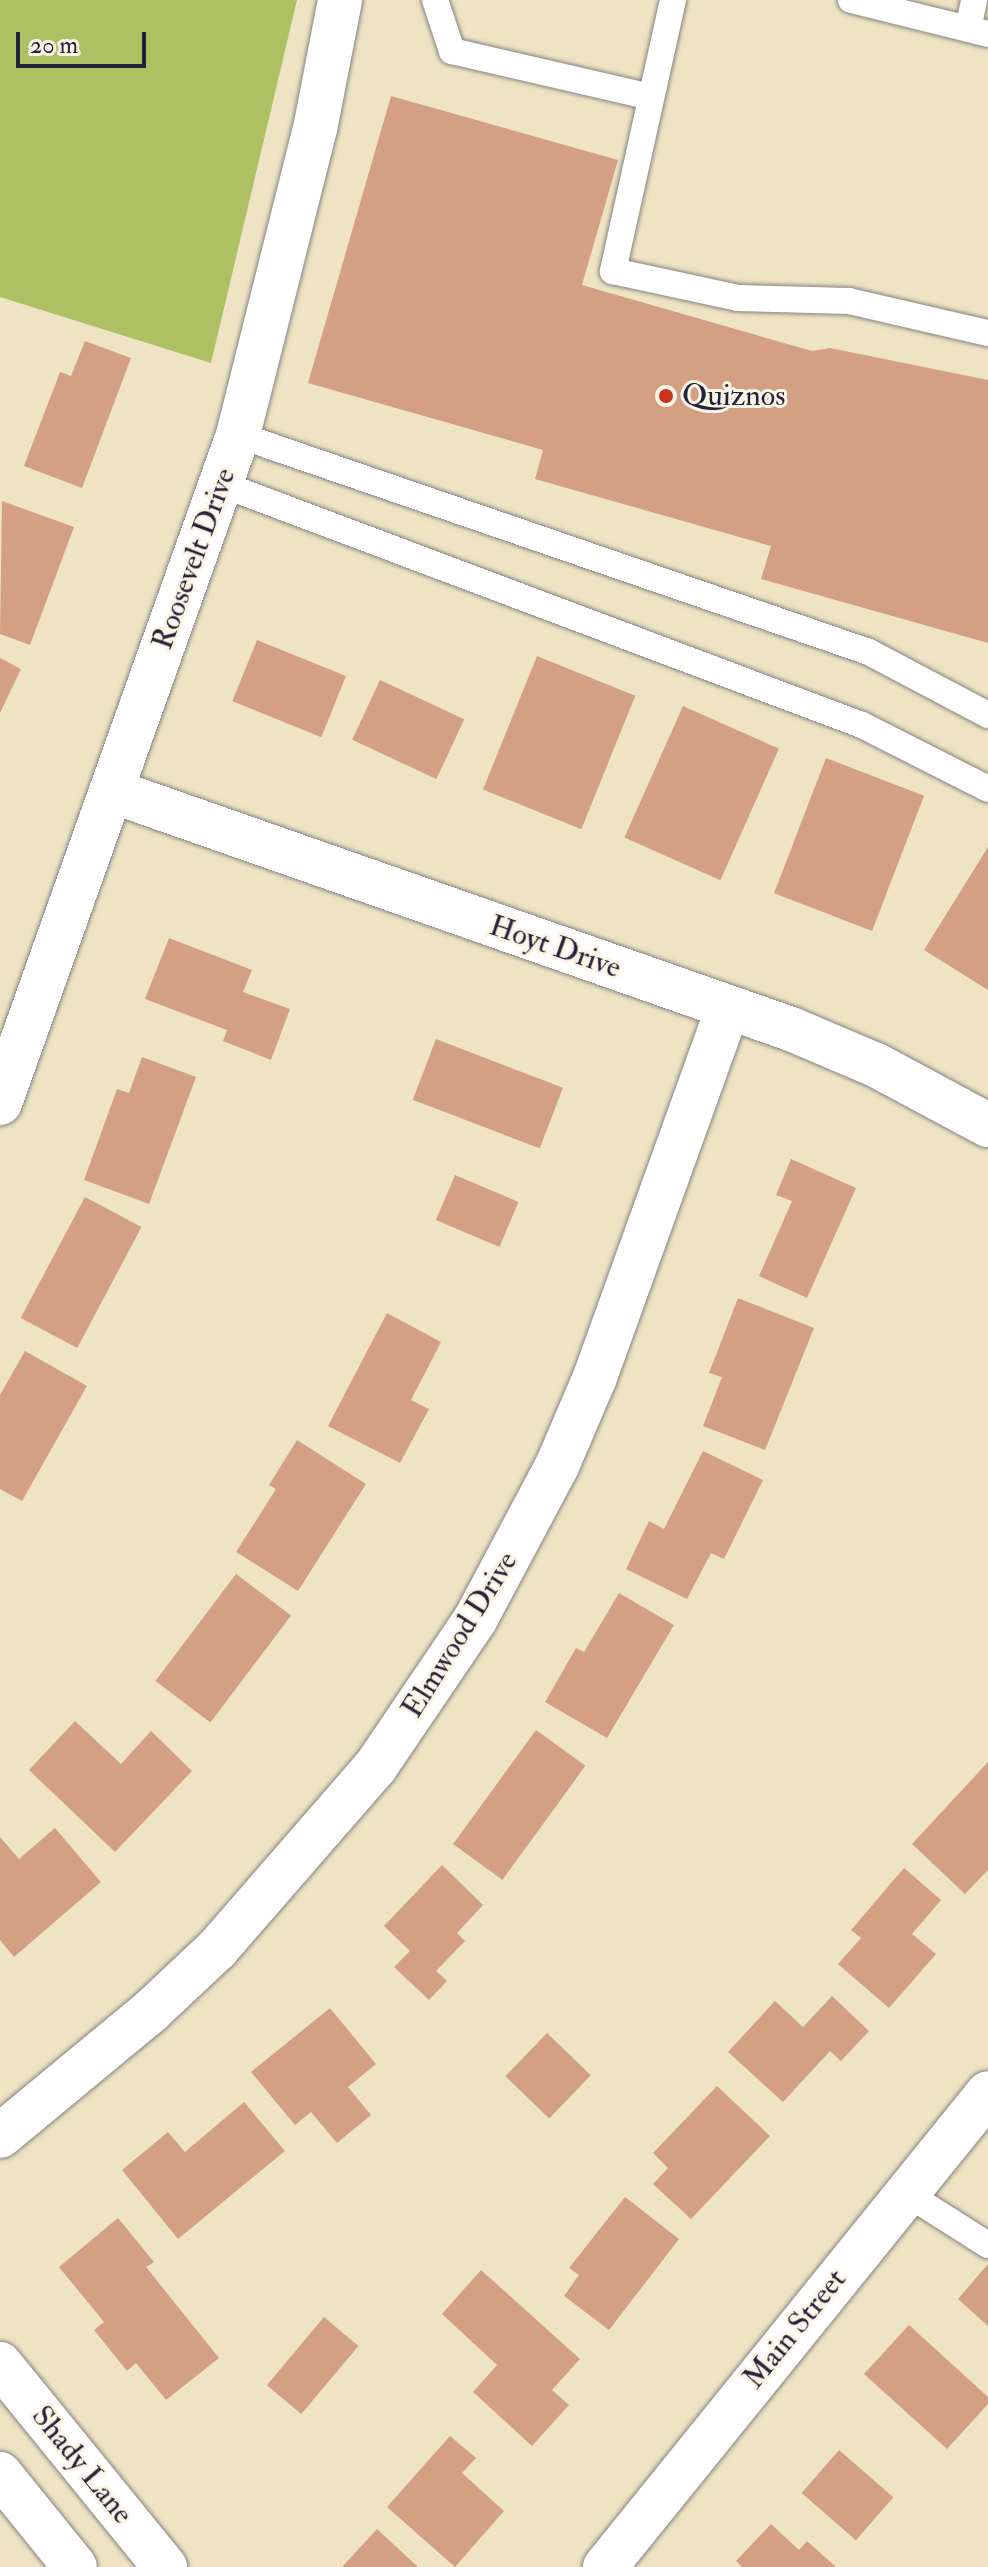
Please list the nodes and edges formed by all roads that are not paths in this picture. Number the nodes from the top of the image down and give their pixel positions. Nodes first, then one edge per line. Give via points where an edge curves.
1 (340, 0) edge
2 (435, 0) edge
3 (673, 0) edge
4 (851, 0) edge
5 (974, 0) edge
6 (978, 31) edge
7 (651, 97) junction
8 (988, 333) edge
9 (238, 435) junction
10 (221, 484) junction
11 (988, 715) edge
12 (988, 789) edge
13 (112, 791) junction
14 (728, 1007) junction
15 (0, 1103) edge
16 (984, 1113) edge
17 (988, 2093) edge
18 (0, 2136) edge
19 (906, 2193) junction
20 (988, 2245) edge
21 (0, 2364) edge
22 (0, 2474) edge
23 (75, 2567) edge
24 (165, 2567) edge
25 (605, 2567) edge

1 - 9 street, Roosevelt Drive via 315,129
2 - 7 lane via 452,51
3 - 7 lane
4 - 6 lane
5 - 6 lane
7 - 8 lane via 613,271 738,298 849,301
9 - 10 street, Roosevelt Drive
9 - 11 lane via 869,652
10 - 12 lane via 834,714
10 - 13 street, Roosevelt Drive
13 - 14 street, Hoyt Drive
13 - 15 street, Roosevelt Drive
14 - 16 street, Hoyt Drive
14 - 18 street, Elmwood Drive via 595,1377 557,1466 475,1620 376,1766 217,1949
17 - 19 street, Main Street
19 - 20 lane
19 - 25 street, Main Street
21 - 24 street, Shady Lane
22 - 23 street

